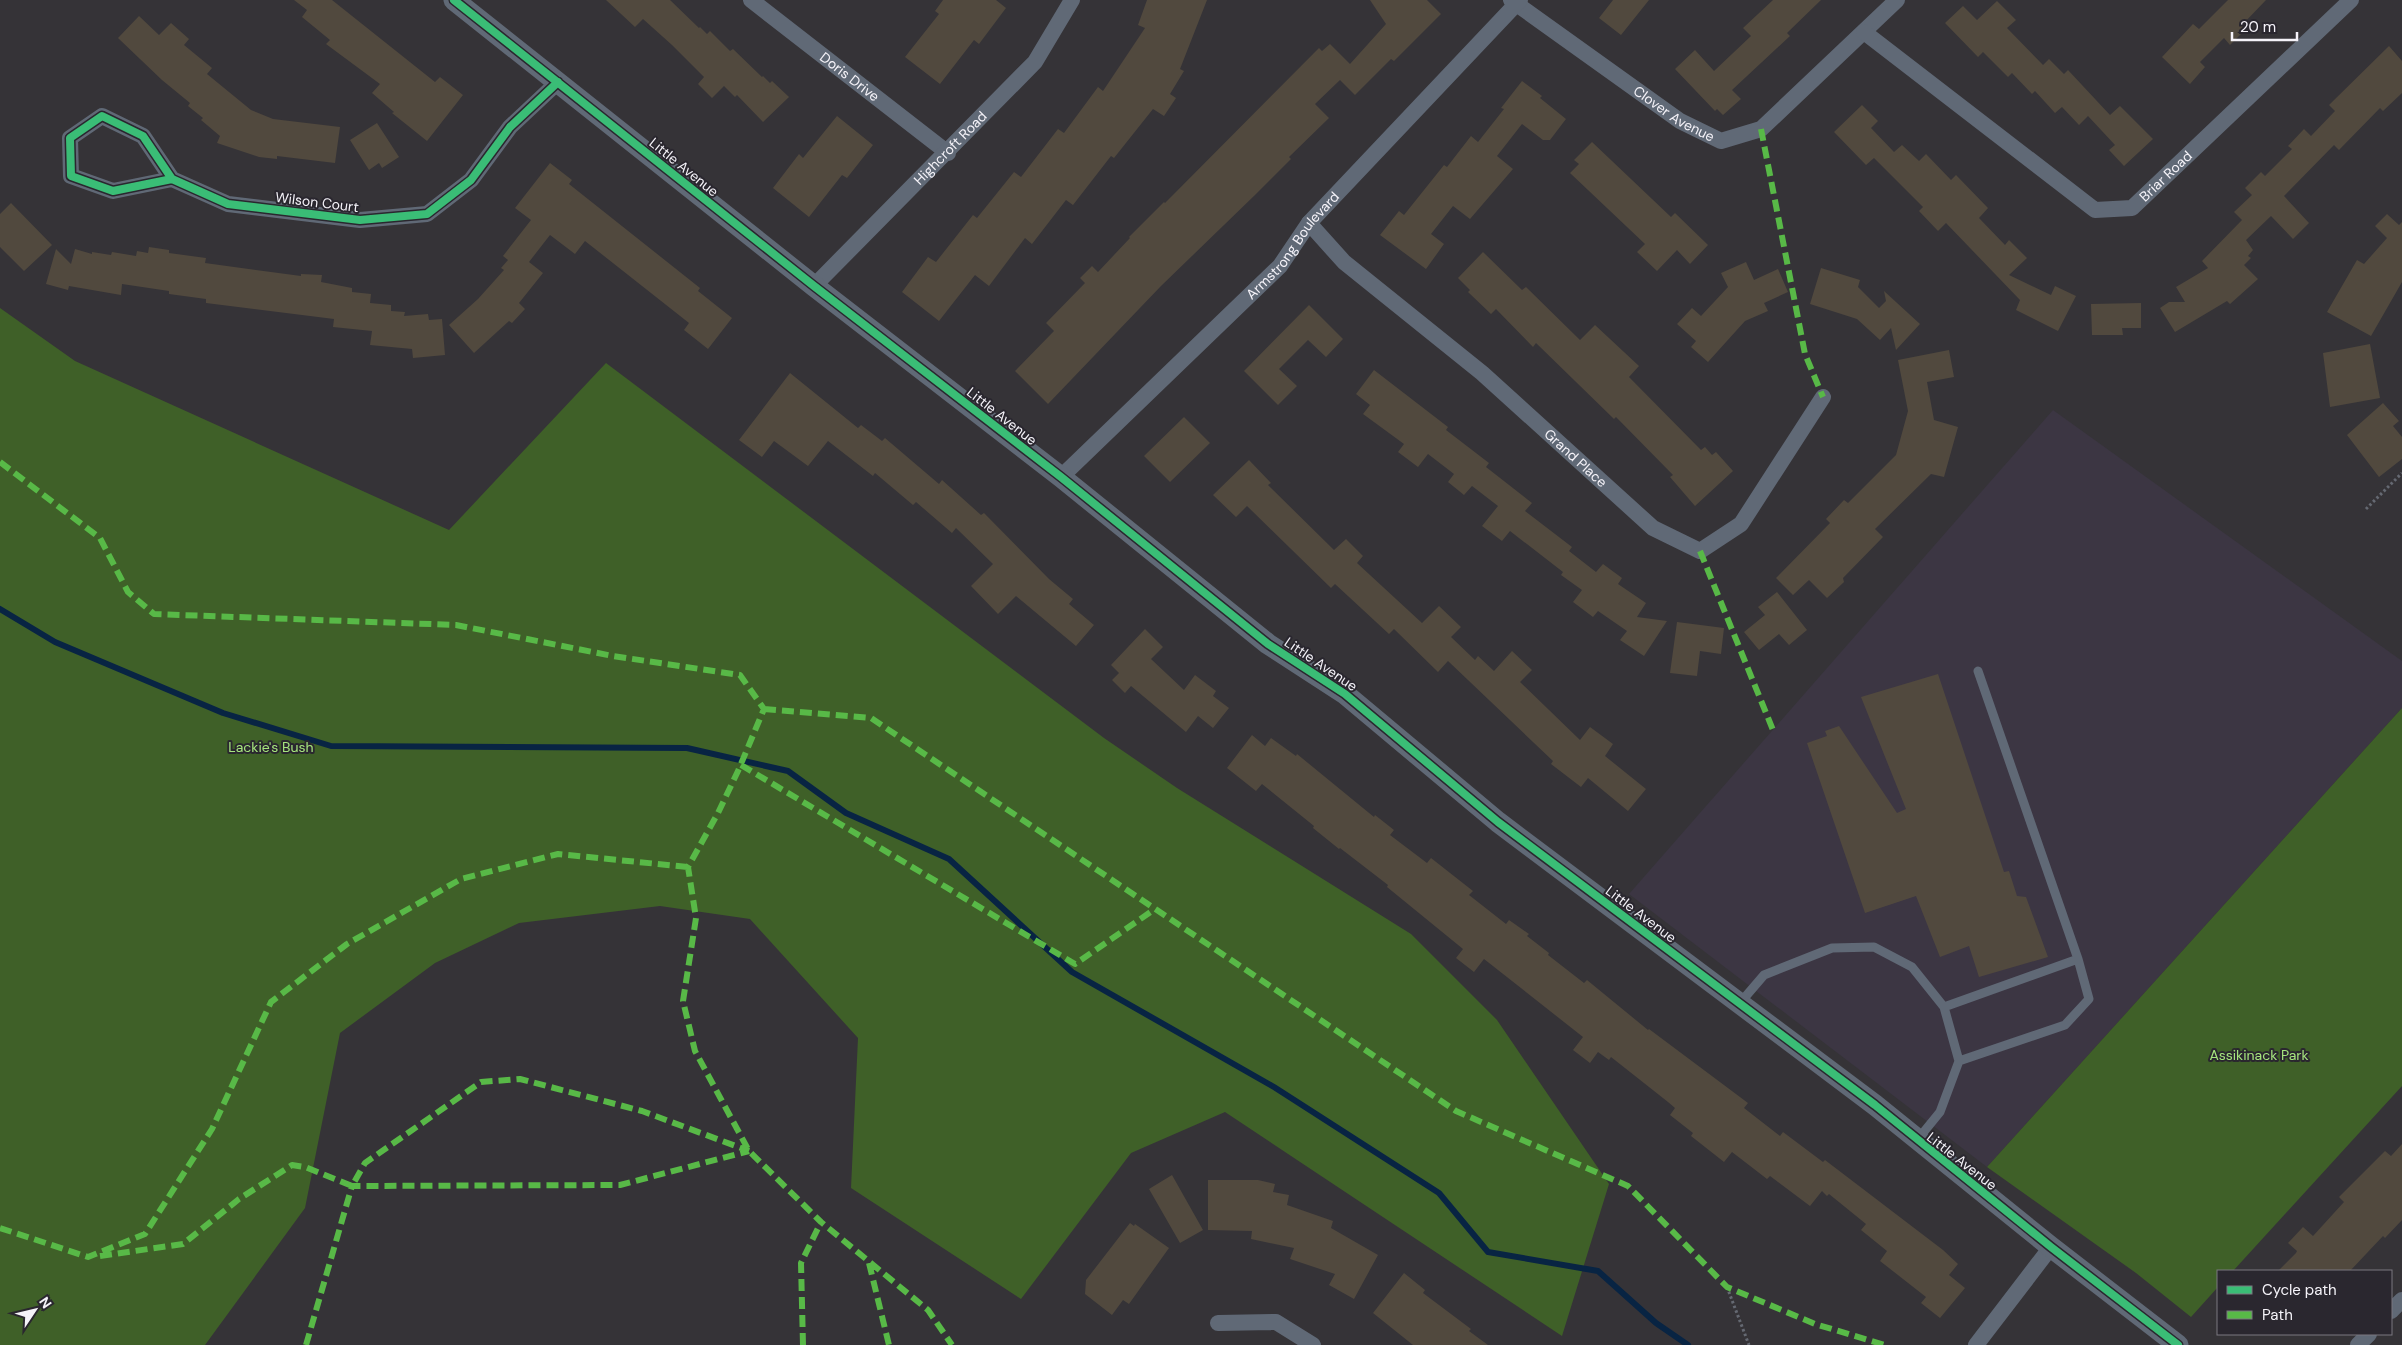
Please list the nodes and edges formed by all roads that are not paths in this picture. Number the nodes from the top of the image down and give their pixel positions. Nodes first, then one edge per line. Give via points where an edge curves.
1 (454, 0) edge
2 (751, 0) edge
3 (1072, 0) edge
4 (1897, 0) edge
5 (2351, 0) edge
6 (1516, 2) edge
7 (1864, 32) junction
8 (558, 82) junction
9 (948, 153) junction
10 (172, 179) junction
11 (1309, 223) junction
12 (814, 286) junction
13 (1823, 397) dead end
14 (1061, 477) junction
15 (1978, 671) dead end
16 (2078, 959) junction
17 (1740, 1004) junction
18 (1944, 1007) junction
19 (1959, 1061) junction
20 (1917, 1140) junction
21 (2051, 1247) junction
22 (2402, 1300) edge
23 (2392, 1310) edge
24 (1218, 1323) dead end
25 (2368, 1335) edge
26 (1312, 1345) edge
27 (1976, 1345) edge
28 (2178, 1345) edge
29 (2358, 1345) edge

1 - 8 street, Little Avenue
2 - 9 street, Doris Drive
3 - 9 street, Highcroft Road via 1035,62
4 - 7 street, Clover Avenue
5 - 7 street, Briar Road via 2132,208 2094,210
6 - 7 street, Clover Avenue via 1680,121 1721,141 1761,129
6 - 11 street, Armstrong Boulevard
8 - 10 street, Wilson Court via 510,127 471,180 427,214 360,220 228,204
8 - 12 street, Little Avenue
9 - 12 street, Highcroft Road
10 - 10 street via 142,136 102,116 70,138 71,176 113,191
11 - 13 street, Grand Place via 1344,262 1482,373 1653,528 1700,551 1741,524
11 - 14 street, Armstrong Boulevard via 1280,266
12 - 14 street, Little Avenue
14 - 17 street, Little Avenue via 1268,644 1345,694 1498,822
15 - 16 lane
16 - 18 lane
16 - 19 lane via 2089,999 2064,1025
17 - 18 lane via 1764,975 1792,963 1832,948 1874,947 1912,966
17 - 20 street, Little Avenue
18 - 19 lane
19 - 20 lane via 1940,1112
20 - 21 street, Little Avenue
21 - 27 street
21 - 28 street, Little Avenue
22 - 23 street
24 - 26 street via 1276,1322
25 - 29 street

